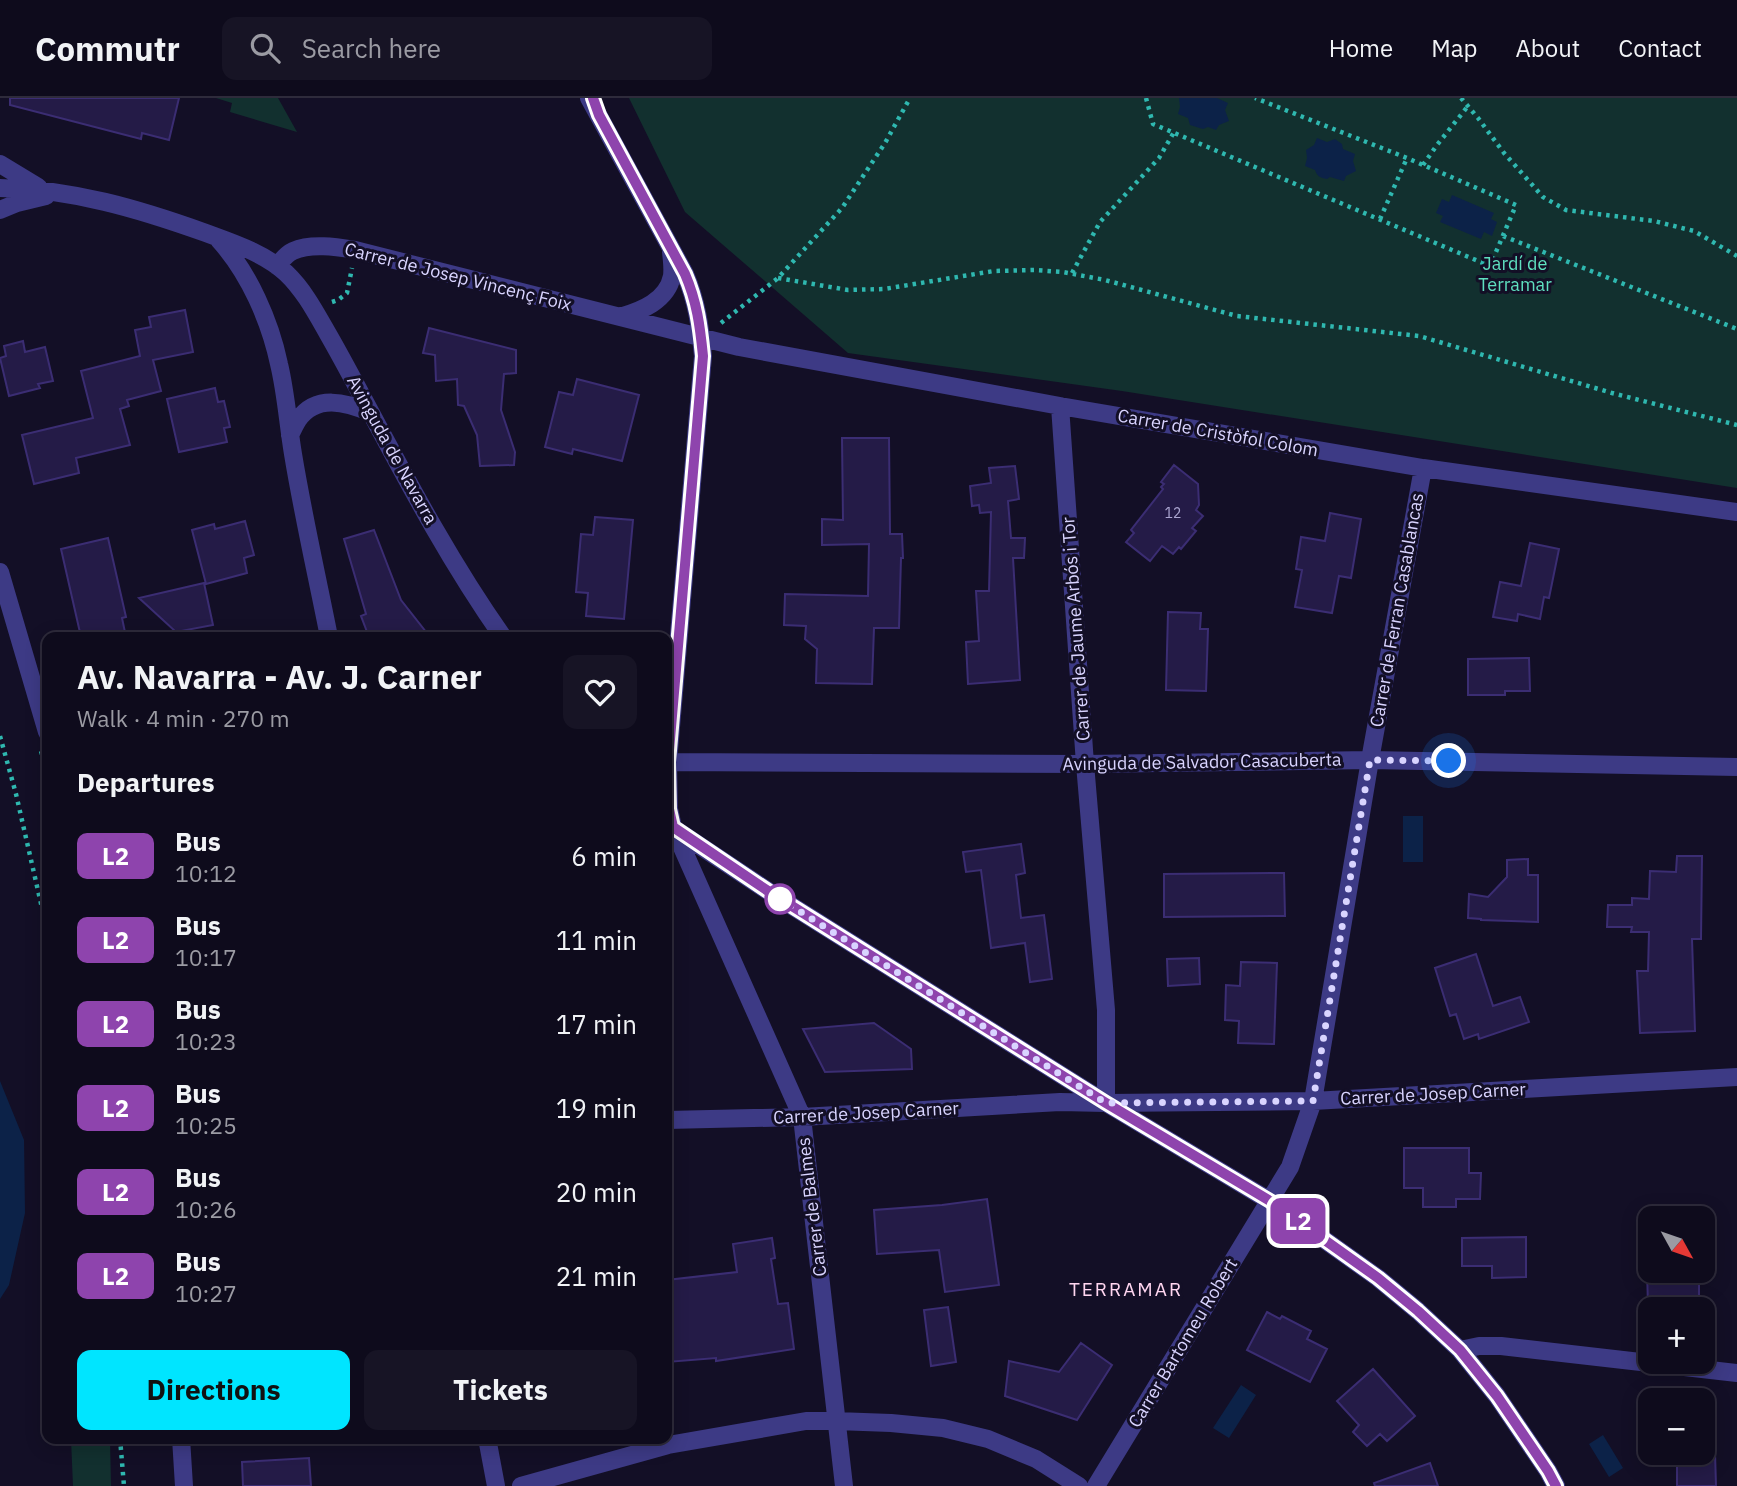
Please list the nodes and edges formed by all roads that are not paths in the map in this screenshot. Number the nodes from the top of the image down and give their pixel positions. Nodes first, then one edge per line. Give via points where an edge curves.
1 (594, 104) edge
2 (0, 164) edge
3 (0, 188) edge
4 (44, 191) junction
5 (63, 194) junction
6 (0, 211) edge
7 (216, 237) junction
8 (671, 249) junction
9 (277, 266) junction
10 (620, 317) junction
11 (701, 338) junction
12 (1060, 405) junction
13 (371, 413) junction
14 (290, 435) junction
15 (1423, 468) junction
16 (1737, 512) edge
17 (0, 572) edge
18 (328, 632) edge
19 (499, 632) edge
20 (672, 706) edge
21 (42, 715) edge
22 (1370, 760) junction
23 (672, 762) edge
24 (1085, 764) junction
25 (1737, 767) edge
26 (672, 826) edge
27 (672, 829) edge
28 (1737, 1077) edge
29 (1313, 1101) junction
30 (1106, 1103) junction
31 (802, 1117) junction
32 (672, 1120) edge
33 (1270, 1201) junction
34 (1460, 1350) junction
35 (1737, 1373) edge
36 (836, 1421) junction
37 (181, 1444) edge
38 (488, 1444) edge
39 (184, 1486) edge
40 (496, 1486) edge
41 (521, 1486) edge
42 (844, 1486) edge
43 (1079, 1486) edge
44 (1096, 1486) edge
45 (1556, 1486) edge

1 - 8 street, Carrer de Balmes
2 - 4 street
3 - 4 street
4 - 5 street
5 - 6 street via 34,198
5 - 7 street via 137,209
7 - 9 street
7 - 14 street via 233,256 266,323 280,366
8 - 10 street via 668,287 652,305
8 - 11 street, Carrer de Balmes via 694,296
9 - 10 street, Carrer de Josep Vincenç Foix via 285,256 305,248 355,250
9 - 13 street, Avinguda de Navarra via 312,307
10 - 11 street, Carrer de Josep Vincenç Foix
11 - 12 street, Carrer de Cristòfol Colom
11 - 20 street, Carrer de Balmes
12 - 15 street, Carrer de Cristòfol Colom
12 - 24 street, Carrer de Jaume Arbós i Tor
13 - 14 street via 341,402 324,402 308,409
13 - 19 street, Avinguda de Navarra via 412,491
14 - 18 street
15 - 16 street, Carrer de Cristòfol Colom
15 - 22 street, Carrer de Ferran Casablancas
17 - 21 street
22 - 24 street, Avinguda de Salvador Casacuberta
22 - 25 street, Avinguda de Salvador Casacuberta
22 - 29 street, Carrer de Ferran Casablancas
23 - 24 street, Avinguda de Salvador Casacuberta
24 - 30 street, Carrer de Jaume Arbós i Tor via 1106,1010
26 - 30 street
27 - 31 street, Carrer de Balmes
28 - 29 street, Carrer de Josep Carner
29 - 30 street, Carrer de Josep Carner
29 - 33 street, Carrer de Ferran Casablancas via 1290,1167
30 - 31 street, Carrer de Josep Carner via 1059,1101
30 - 33 street
31 - 32 street, Carrer de Josep Carner
31 - 36 street, Carrer de Balmes
33 - 34 street via 1378,1278
33 - 44 street, Carrer Bartomeu Robert
34 - 35 street via 1501,1346
34 - 45 street via 1497,1396
36 - 41 street via 806,1421 668,1445
36 - 42 street, Carrer de Balmes
36 - 43 street via 943,1429 988,1439 1036,1459
37 - 39 street
38 - 40 street

